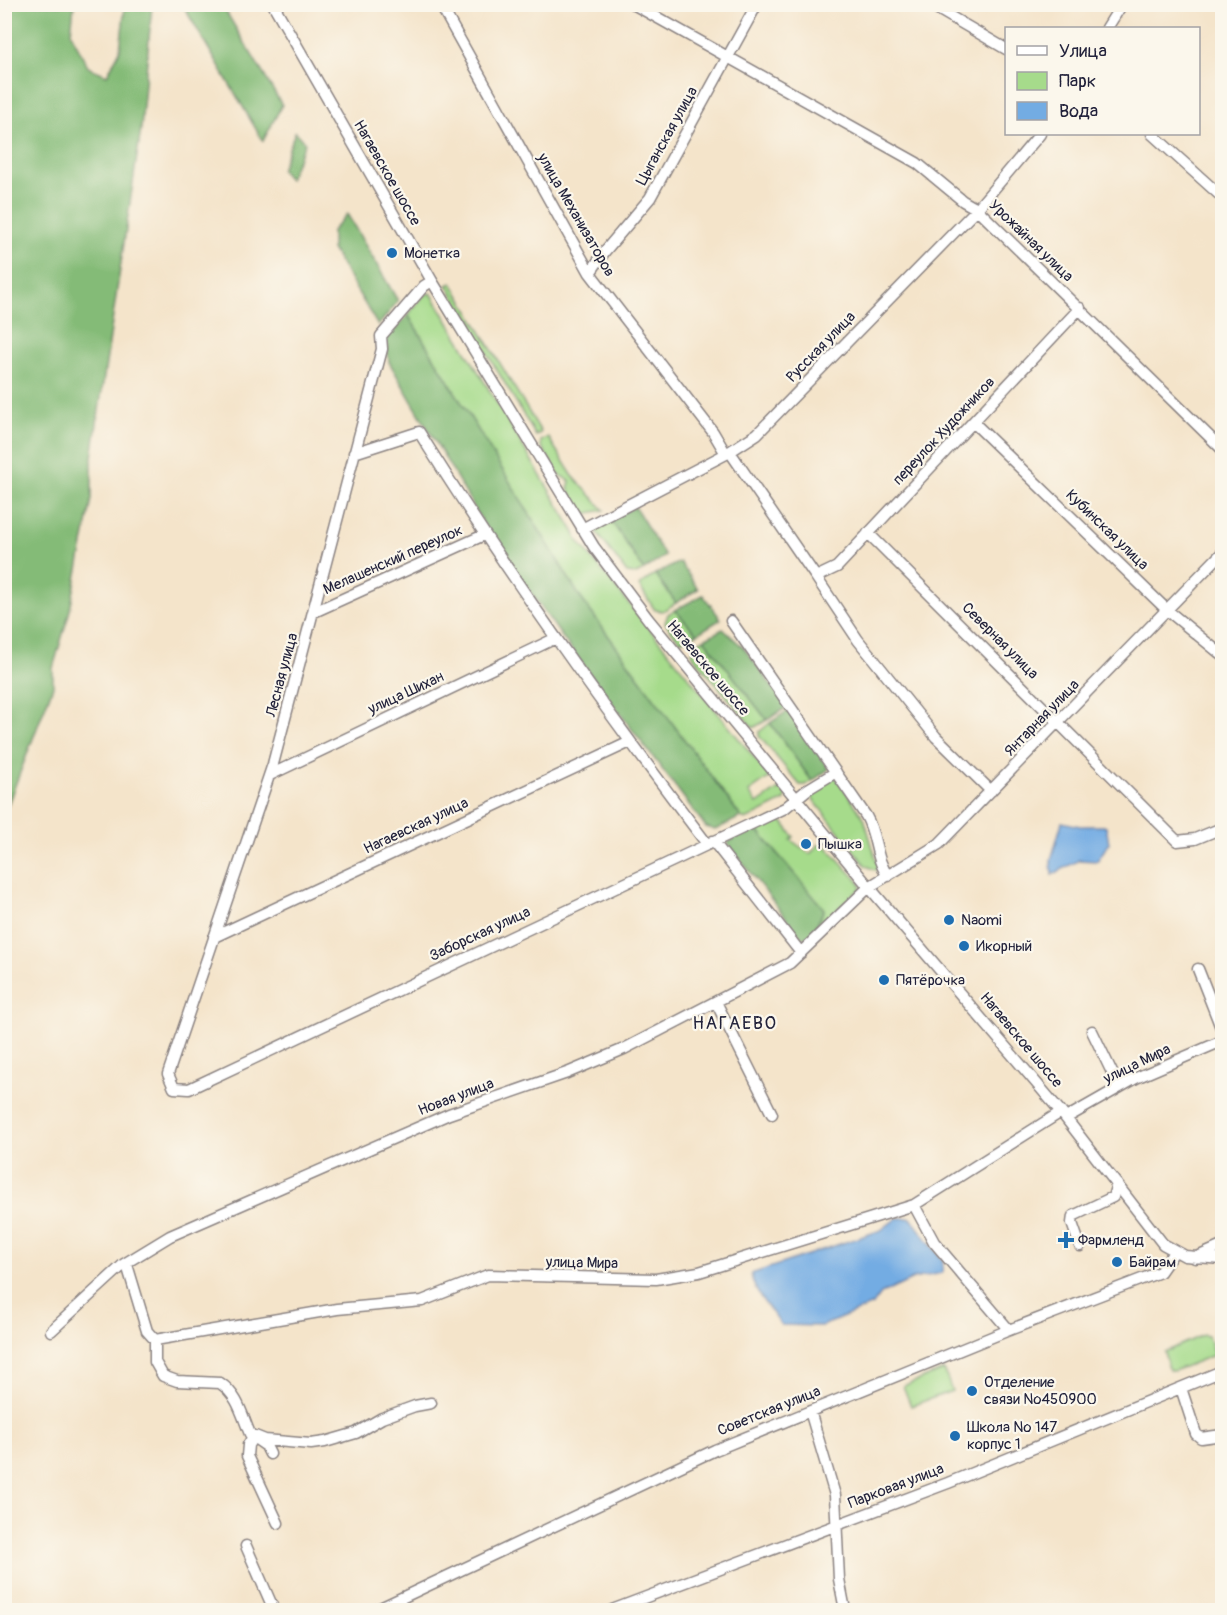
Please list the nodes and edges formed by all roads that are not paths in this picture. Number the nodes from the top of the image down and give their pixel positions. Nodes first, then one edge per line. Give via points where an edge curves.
1 (273, 4) edge
2 (633, 4) edge
3 (757, 4) edge
4 (929, 4) edge
5 (1122, 4) edge
6 (441, 6) edge
7 (1108, 27) edge
8 (1005, 48) edge
9 (727, 57) junction
10 (1039, 135) edge
11 (1153, 135) edge
12 (1222, 197) edge
13 (977, 209) junction
14 (590, 273) junction
15 (432, 281) junction
16 (1080, 308) junction
17 (973, 422) junction
18 (1222, 449) edge
19 (354, 453) junction
20 (728, 453) junction
21 (582, 529) junction
22 (868, 532) junction
23 (484, 536) junction
24 (1222, 553) edge
25 (816, 577) junction
26 (1167, 610) junction
27 (314, 612) junction
28 (731, 621) dead end
29 (554, 639) junction
30 (1222, 655) edge
31 (1060, 722) junction
32 (630, 742) junction
33 (836, 772) junction
34 (270, 775) junction
35 (991, 791) junction
36 (796, 798) junction
37 (1222, 828) edge
38 (710, 842) junction
39 (888, 876) junction
40 (869, 887) junction
41 (214, 937) junction
42 (801, 953) junction
43 (1198, 969) dead end
44 (716, 1002) junction
45 (1222, 1030) edge
46 (1092, 1031) dead end
47 (1222, 1041) edge
48 (1119, 1087) junction
49 (174, 1088) joint
50 (772, 1114) dead end
51 (1063, 1115) junction
52 (1117, 1184) junction
53 (914, 1205) junction
54 (1080, 1246) dead end
55 (1222, 1246) edge
56 (1174, 1252) junction
57 (1196, 1258) junction
58 (1222, 1259) edge
59 (124, 1264) junction
60 (1009, 1330) junction
61 (51, 1331) dead end
62 (155, 1340) junction
63 (1222, 1371) edge
64 (1181, 1388) junction
65 (430, 1402) dead end
66 (810, 1411) junction
67 (1222, 1434) edge
68 (254, 1437) junction
69 (270, 1454) dead end
70 (278, 1523) dead end
71 (835, 1525) junction
72 (246, 1546) dead end
73 (274, 1611) edge
74 (376, 1611) edge
75 (612, 1611) edge
76 (845, 1611) edge

1 - 15 street, Нагаевское шоссе
2 - 9 street, Урожайная улица
3 - 9 street, Цыганская улица
4 - 8 street
5 - 7 street
6 - 14 street, улица Механизаторов
9 - 13 street, Урожайная улица via 917,163
9 - 14 street, Цыганская улица via 650,198
10 - 13 street, Русская улица
11 - 12 street
13 - 16 street, Урожайная улица
13 - 20 street, Русская улица via 757,434
14 - 20 street, улица Механизаторов
15 - 19 street, Лесная улица via 381,336 382,349
15 - 21 street, Нагаевское шоссе
16 - 17 street, переулок Художников
16 - 18 street, Урожайная улица
17 - 22 street, переулок Художников
17 - 26 street, Кубинская улица
19 - 23 street via 419,432
19 - 27 street, Лесная улица
20 - 21 street, Русская улица
20 - 25 street, улица Механизаторов
21 - 36 street, Нагаевское шоссе via 648,620
22 - 25 street, переулок Художников via 837,567
22 - 31 street, Северная улица
23 - 27 street, Мелашенский переулок
23 - 29 street
24 - 26 street, Янтарная улица
25 - 35 street, улица Механизаторов via 858,640 936,737
26 - 30 street, Кубинская улица
26 - 31 street, Янтарная улица
27 - 34 street, Лесная улица
28 - 33 street
29 - 32 street
29 - 34 street, улица Шихан
31 - 35 street, Янтарная улица
31 - 37 street, Северная улица via 1177,841 1195,839
32 - 38 street
32 - 41 street, Нагаевская улица
33 - 36 street, Заборская улица
33 - 39 street via 874,829 881,867
34 - 41 street, Лесная улица
35 - 39 street, Янтарная улица via 939,844
36 - 38 street, Заборская улица via 785,808
36 - 40 street, Нагаевское шоссе
38 - 42 street
38 - 49 street, Заборская улица via 189,1089
39 - 40 street, Янтарная улица
40 - 42 street, Новая улица
40 - 51 street, Нагаевское шоссе
41 - 49 street, Лесная улица via 168,1074
42 - 44 street, Новая улица via 790,963
43 - 45 street
44 - 50 street
44 - 59 street, Новая улица via 605,1057 358,1152 170,1236
46 - 48 street
47 - 48 street, улица Мира
48 - 51 street, улица Мира
51 - 52 street, Нагаевское шоссе
51 - 53 street, улица Мира
52 - 54 street via 1113,1197 1073,1216
52 - 56 street, Нагаевское шоссе via 1162,1244
53 - 60 street via 934,1242
53 - 62 street, улица Мира via 732,1263 674,1277 488,1275 422,1301 337,1309
55 - 57 street
56 - 57 street, Нагаевское шоссе
56 - 60 street, Советская улица via 1160,1272
57 - 58 street, Нагаевское шоссе
59 - 61 street, Новая улица
59 - 62 street via 147,1331
60 - 66 street, Советская улица
62 - 68 street via 155,1362 163,1376 225,1386 236,1399
63 - 64 street, Парковая улица
64 - 67 street via 1196,1434 1201,1438
64 - 71 street, Парковая улица
65 - 68 street via 382,1418 337,1440 311,1444
66 - 71 street via 835,1495
66 - 74 street, Советская улица via 715,1450
68 - 69 street
68 - 70 street via 247,1456
71 - 75 street, Парковая улица
71 - 76 street
72 - 73 street

